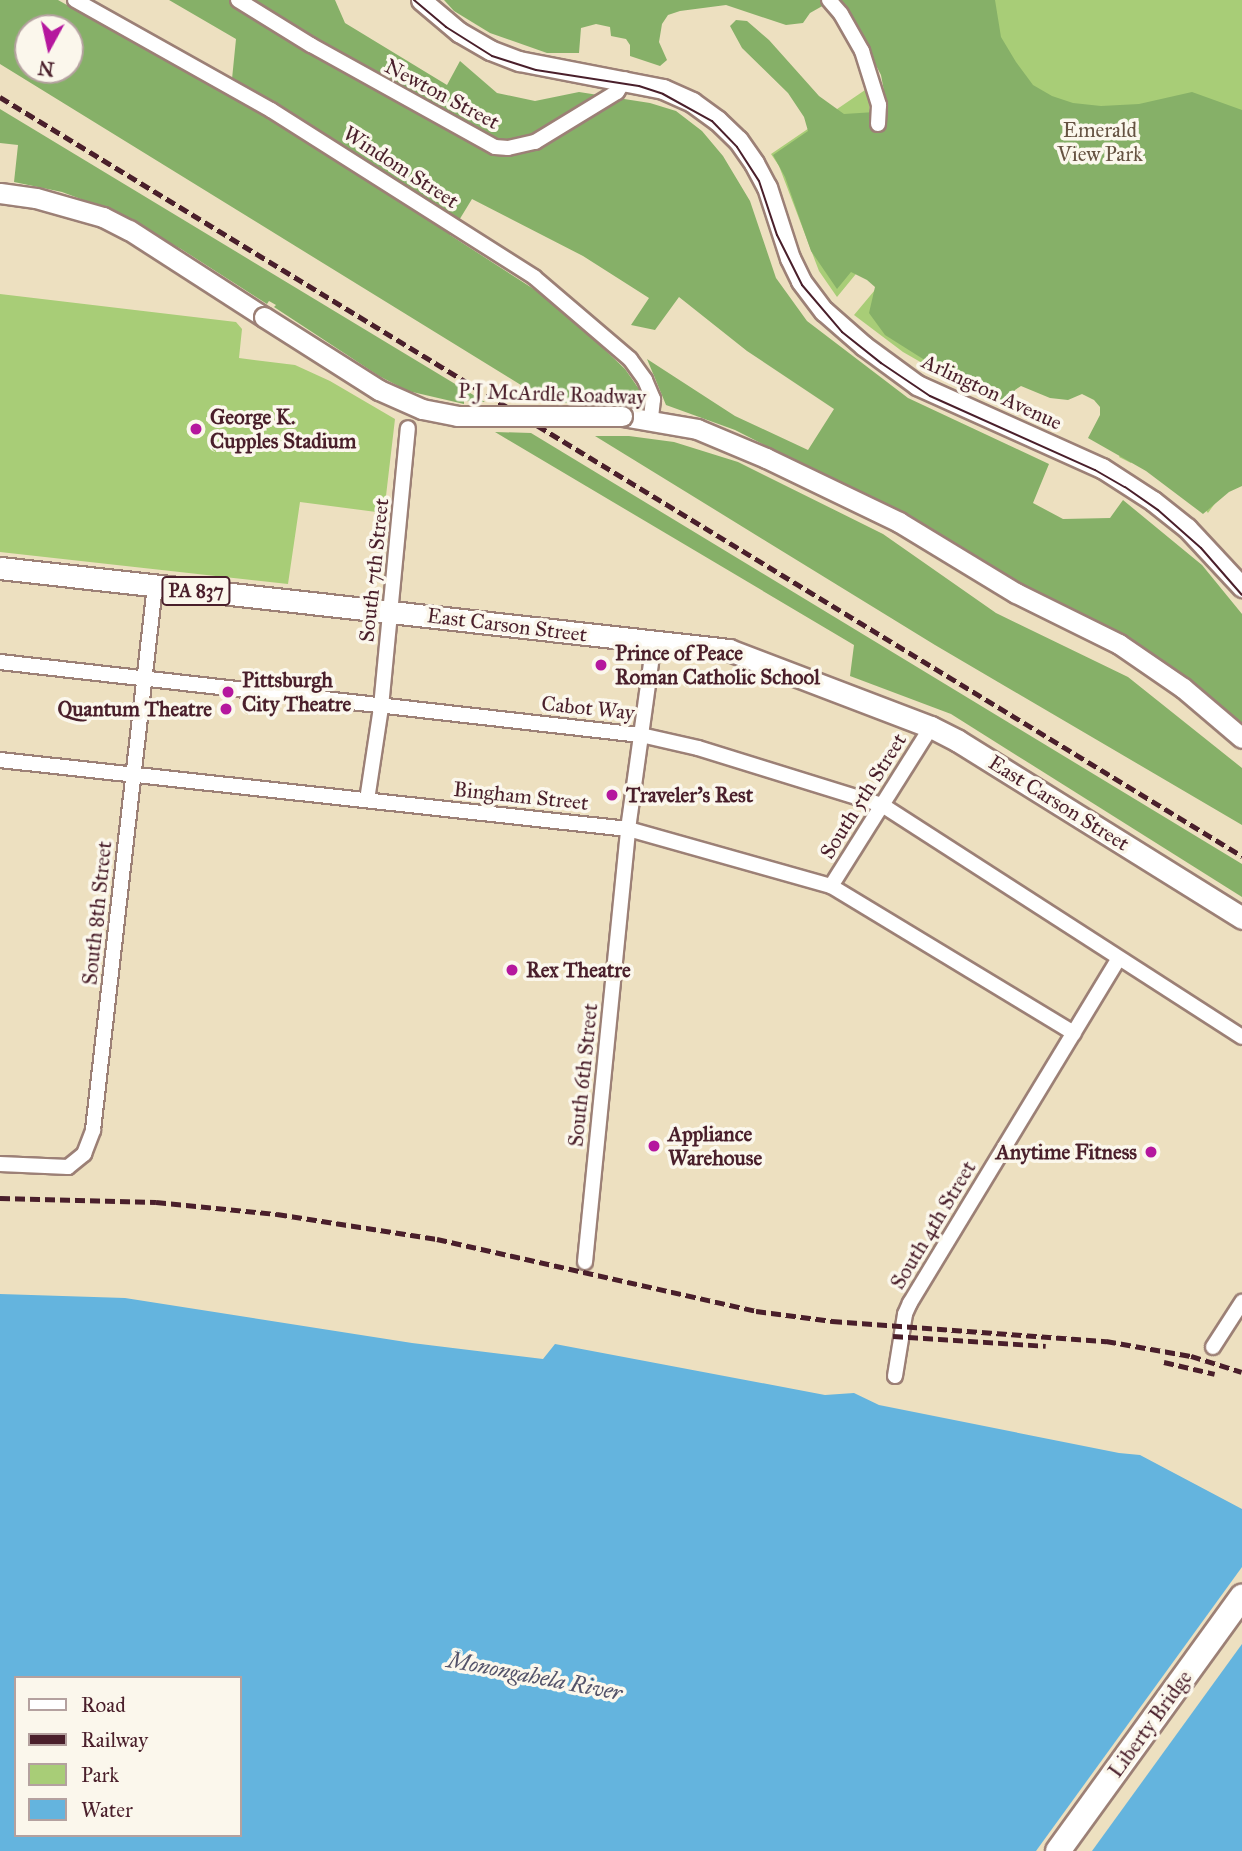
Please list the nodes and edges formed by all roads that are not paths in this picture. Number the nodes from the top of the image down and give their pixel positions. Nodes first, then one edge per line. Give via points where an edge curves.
1 (75, 0) edge
2 (238, 0) edge
3 (421, 0) edge
4 (828, 0) edge
5 (625, 79) junction
6 (878, 124) dead end
7 (0, 193) edge
8 (651, 419) junction
9 (408, 428) dead end
10 (0, 568) edge
11 (155, 586) junction
12 (1242, 587) edge
13 (391, 612) junction
14 (654, 642) junction
15 (0, 662) edge
16 (144, 678) junction
17 (381, 706) junction
18 (931, 727) junction
19 (642, 735) junction
20 (1242, 738) edge
21 (0, 761) edge
22 (134, 775) junction
23 (367, 800) junction
24 (882, 805) junction
25 (628, 829) junction
26 (831, 886) junction
27 (1242, 918) edge
28 (1118, 960) junction
29 (1074, 1033) junction
30 (1242, 1037) edge
31 (0, 1164) edge
32 (585, 1262) dead end
33 (1242, 1302) edge
34 (1213, 1347) dead end
35 (895, 1376) dead end
36 (1242, 1597) edge
37 (1058, 1851) edge

1 - 8 street, Windom Street via 271,110 534,277 630,359 653,399
2 - 5 street, Newton Street via 495,147 535,142 617,92
3 - 5 main road, Arlington Avenue via 459,32 490,50 519,61
4 - 6 street via 862,51 879,105
5 - 12 main road, Arlington Avenue via 692,102 738,140 766,187 802,281 824,311 864,346 917,385 1102,468 1143,494 1187,528
7 - 8 main road, P J McArdle Roadway, bridge via 103,217 379,390 422,409 457,416
8 - 20 main road, P J McArdle Roadway via 697,429 900,522 1016,593 1119,644 1183,688
9 - 13 street, South 7th Street
10 - 11 main road, East Carson Street / PA 837
11 - 13 main road, East Carson Street / PA 837
11 - 16 street, South 8th Street
13 - 14 main road, East Carson Street / PA 837
13 - 17 street, South 7th Street
14 - 18 main road, East Carson Street / PA 837 via 729,650
14 - 19 street, South 6th Street
15 - 16 street, Cabot Way
16 - 17 street, Cabot Way
16 - 22 street, South 8th Street
17 - 19 street, Cabot Way
17 - 23 street, South 7th Street
18 - 24 street, South 5th Street
18 - 27 main road, East Carson Street / PA 837
19 - 24 street, Cabot Way
19 - 25 street, South 6th Street
21 - 22 street, Bingham Street
22 - 23 street, Bingham Street
22 - 31 street, South 8th Street via 93,1130 84,1154 68,1167
23 - 25 street, Bingham Street
24 - 26 street, South 5th Street
24 - 28 street, Cabot Way
25 - 26 street, Bingham Street
25 - 32 street, South 6th Street
26 - 29 street, Bingham Street
28 - 29 street, South 4th Street
28 - 30 street, Cabot Way
29 - 35 street, South 4th Street via 910,1303
33 - 34 street
36 - 37 highway, Liberty Bridge

